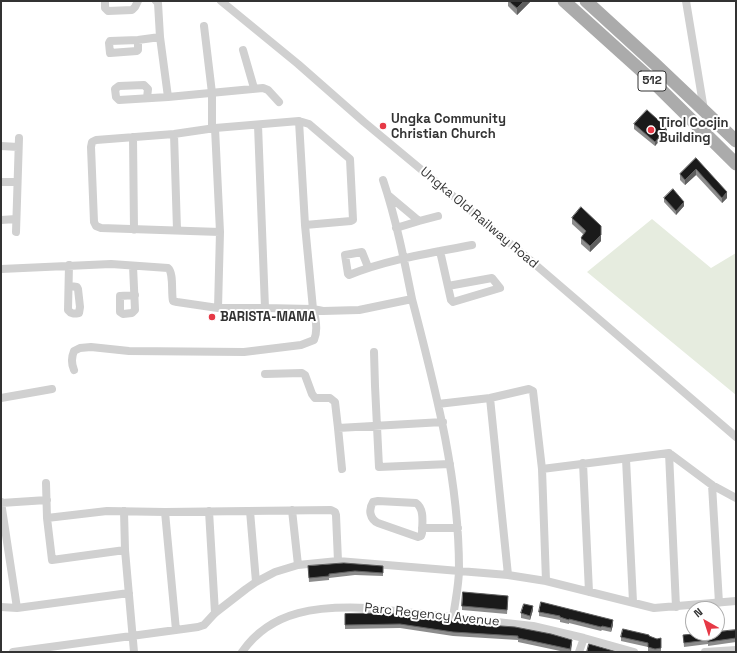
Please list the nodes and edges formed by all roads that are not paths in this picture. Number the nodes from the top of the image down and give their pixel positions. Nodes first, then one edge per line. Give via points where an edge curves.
1 (105, 1) edge
2 (138, 1) edge
3 (156, 1) edge
4 (221, 1) edge
5 (564, 1) edge
6 (587, 1) edge
7 (686, 1) edge
8 (204, 26) dead end
9 (160, 37) junction
10 (138, 40) dead end
11 (243, 50) dead end
12 (655, 64) junction
13 (645, 74) junction
14 (254, 88) junction
15 (212, 93) junction
16 (168, 97) junction
17 (147, 98) dead end
18 (279, 102) dead end
19 (704, 111) junction
20 (299, 121) junction
21 (258, 125) junction
22 (214, 128) junction
23 (174, 134) junction
24 (133, 137) junction
25 (736, 141) edge
26 (1, 146) edge
27 (736, 164) edge
28 (383, 180) dead end
29 (1, 182) edge
30 (17, 182) junction
31 (388, 195) junction
32 (438, 216) dead end
33 (16, 219) junction
34 (1, 220) edge
35 (419, 221) junction
36 (305, 224) junction
37 (396, 228) junction
38 (134, 230) junction
39 (177, 230) junction
40 (16, 232) dead end
41 (220, 232) junction
42 (472, 245) dead end
43 (440, 251) junction
44 (404, 258) junction
45 (69, 265) junction
46 (133, 266) junction
47 (368, 267) dead end
48 (1, 269) edge
49 (70, 286) dead end
50 (448, 286) junction
51 (135, 295) dead end
52 (412, 299) junction
53 (218, 308) junction
54 (265, 308) junction
55 (313, 309) junction
56 (374, 352) dead end
57 (74, 370) dead end
58 (266, 374) dead end
59 (52, 389) dead end
60 (1, 398) edge
61 (490, 398) junction
62 (438, 404) junction
63 (443, 422) junction
64 (377, 426) junction
65 (338, 428) junction
66 (736, 437) edge
67 (669, 453) junction
68 (626, 459) junction
69 (583, 463) junction
70 (450, 464) junction
71 (342, 469) dead end
72 (542, 469) junction
73 (46, 483) dead end
74 (712, 485) junction
75 (736, 498) edge
76 (47, 500) junction
77 (1, 503) edge
78 (292, 510) junction
79 (209, 511) junction
80 (250, 511) junction
81 (124, 512) junction
82 (165, 512) junction
83 (47, 518) junction
84 (422, 528) junction
85 (458, 528) junction
86 (125, 550) junction
87 (338, 561) junction
88 (298, 566) junction
89 (459, 571) junction
90 (508, 575) junction
91 (546, 581) junction
92 (256, 582) junction
93 (589, 592) junction
94 (129, 593) junction
95 (719, 601) edge
96 (736, 601) edge
97 (633, 602) junction
98 (725, 602) edge
99 (685, 606) edge
100 (1, 607) edge
101 (676, 607) junction
102 (17, 608) junction
103 (216, 613) junction
104 (453, 618) junction
105 (176, 630) junction
106 (133, 635) junction
107 (584, 638) junction
108 (736, 650) edge
109 (13, 652) edge
110 (134, 652) edge
111 (242, 652) edge
112 (579, 652) edge
113 (634, 652) edge
114 (705, 652) edge

1 - 2 street via 106,10 115,11 132,10
3 - 9 street
4 - 66 street, Ungka Old Railway Road
5 - 13 main road, 512
6 - 12 main road, 512
7 - 19 street
8 - 15 street
9 - 10 street
9 - 16 street
11 - 14 street
12 - 13 main road
12 - 19 main road, 512
13 - 27 main road, 512
14 - 15 street
14 - 18 street via 266,88
15 - 16 street
15 - 22 street
16 - 17 street
19 - 25 main road, 512
20 - 21 street
20 - 36 street
20 - 36 street via 309,124 350,159 353,220
21 - 22 street
21 - 54 street
22 - 23 street
22 - 41 street
23 - 24 street
23 - 39 street
24 - 38 street
24 - 38 street via 96,140 92,142 91,147 96,226
26 - 30 street via 18,142
28 - 31 street
29 - 30 street
30 - 33 street
31 - 35 street
31 - 37 street
32 - 35 street
33 - 34 street
33 - 40 street
35 - 37 street
36 - 55 street
37 - 44 street
38 - 39 street
39 - 41 street
41 - 53 street
42 - 43 street
43 - 44 street
43 - 50 street
44 - 47 street
44 - 52 street
45 - 46 street
45 - 48 street
45 - 49 street
46 - 51 street
46 - 53 street via 168,268 171,274 173,301
50 - 50 street via 453,302 500,288 492,278
52 - 55 street via 359,310
52 - 62 street
53 - 54 street
54 - 55 street
55 - 57 street via 316,317 316,338 307,344 244,352 80,348 71,356
56 - 64 street
58 - 65 street via 305,374 315,398 330,398 335,402
59 - 60 street
61 - 62 street
61 - 72 street via 529,389 533,391
61 - 90 street
62 - 63 street
63 - 64 street
63 - 70 street
64 - 65 street
64 - 70 street via 379,467
65 - 71 street
67 - 68 street
67 - 74 street
67 - 101 street
68 - 69 street
68 - 97 street
69 - 72 street
69 - 93 street
70 - 85 street
72 - 91 street
73 - 76 street
74 - 75 street
74 - 95 street
76 - 77 street
76 - 83 street
77 - 102 street
78 - 80 street
78 - 87 street via 335,512
78 - 88 street
79 - 80 street
79 - 82 street
79 - 103 street
80 - 92 street
81 - 82 street
81 - 83 street via 107,511
81 - 86 street
82 - 105 street
83 - 86 street via 52,560
84 - 84 street via 422,511 416,503 378,501 373,502 371,506 370,515 378,523 418,537 422,534
84 - 85 street
85 - 89 street
86 - 94 street
87 - 88 street
87 - 89 street
88 - 92 street via 275,572
89 - 90 street
89 - 104 street
90 - 91 street
91 - 93 street
92 - 103 street
93 - 97 street
94 - 102 street
94 - 106 street
96 - 98 street
97 - 101 street via 654,608
99 - 101 street
100 - 102 street
103 - 105 street via 204,625
104 - 107 street, Parc Regency Avenue via 533,626
104 - 111 street, Parc Regency Avenue via 368,608 345,607 305,611 285,617 266,628
105 - 106 street
106 - 109 street
106 - 110 street
107 - 112 street
107 - 113 street, Parc Regency Avenue
108 - 114 street

